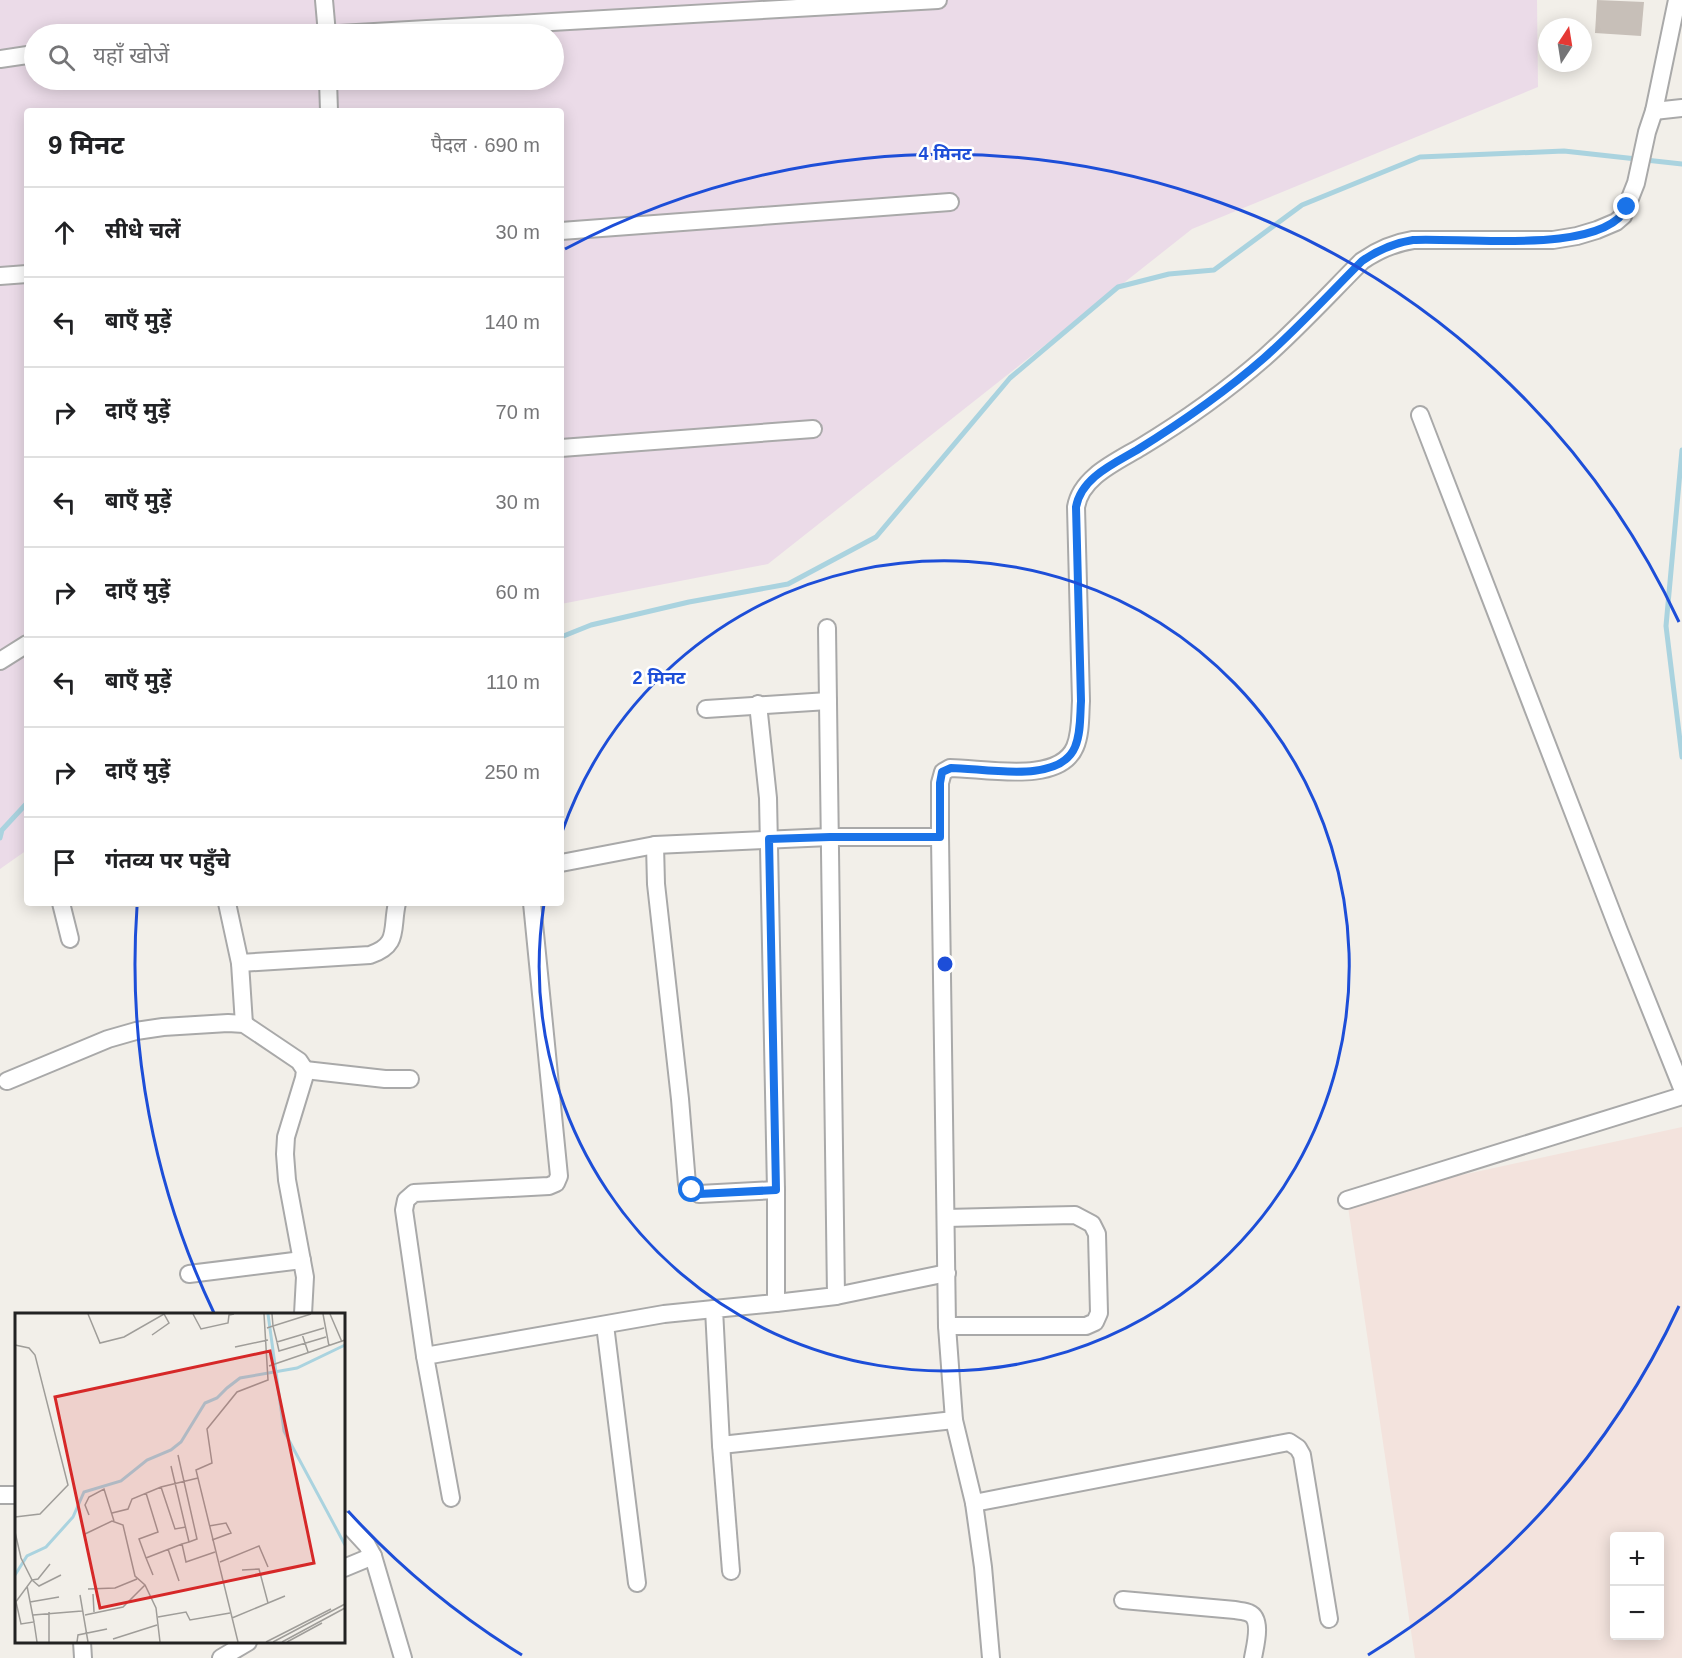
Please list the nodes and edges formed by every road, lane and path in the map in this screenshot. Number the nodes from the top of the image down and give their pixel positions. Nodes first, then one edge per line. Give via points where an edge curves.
1 (324, 0) edge
2 (938, 0) edge
3 (1677, 0) edge
4 (326, 24) edge
5 (515, 24) edge
6 (24, 55) edge
7 (0, 59) edge
8 (328, 90) edge
9 (329, 108) edge
10 (1682, 108) edge
11 (1654, 111) junction
12 (950, 202) dead end
13 (564, 231) edge
14 (24, 274) edge
15 (0, 276) edge
16 (1420, 415) dead end
17 (813, 429) dead end
18 (564, 448) edge
19 (827, 628) dead end
20 (24, 646) edge
21 (0, 661) edge
22 (828, 701) junction
23 (758, 704) junction
24 (706, 709) dead end
25 (830, 837) junction
26 (940, 837) junction
27 (769, 839) junction
28 (654, 845) junction
29 (564, 862) edge
30 (62, 906) edge
31 (228, 906) edge
32 (397, 906) edge
33 (532, 906) edge
34 (70, 939) dead end
35 (240, 963) junction
36 (244, 1024) junction
37 (305, 1070) junction
38 (410, 1079) dead end
39 (7, 1081) dead end
40 (1682, 1088) edge
41 (1682, 1096) edge
42 (776, 1190) junction
43 (1347, 1200) dead end
44 (946, 1218) junction
45 (302, 1260) junction
46 (947, 1273) junction
47 (189, 1274) dead end
48 (836, 1296) junction
49 (776, 1303) junction
50 (714, 1309) junction
51 (303, 1313) edge
52 (605, 1325) junction
53 (947, 1326) junction
54 (425, 1356) junction
55 (954, 1420) junction
56 (721, 1445) junction
57 (451, 1498) dead end
58 (974, 1503) junction
59 (345, 1521) edge
60 (373, 1556) junction
61 (345, 1568) edge
62 (730, 1571) dead end
63 (637, 1583) dead end
64 (1123, 1600) dead end
65 (1329, 1619) dead end
66 (82, 1643) edge
67 (245, 1643) edge
68 (83, 1658) edge
69 (221, 1658) edge
70 (403, 1658) edge
71 (991, 1658) edge
72 (1253, 1658) edge

1 - 4 street
2 - 5 street
3 - 11 street
6 - 7 street
8 - 9 street
10 - 11 street
11 - 26 street via 1631,196 1623,216 1616,222 1553,240 1413,240 1376,251 1225,390 1088,481 1076,507 1081,701 1076,746 1068,760 1040,771 951,768 942,772
12 - 13 street
14 - 15 street
16 - 40 street
17 - 18 street
19 - 22 street
20 - 21 street
22 - 23 street
22 - 25 street
23 - 24 street
23 - 27 street
25 - 26 street
25 - 27 street
25 - 48 street
26 - 44 street
27 - 28 street
27 - 42 street
28 - 29 street
28 - 42 street via 687,1184 699,1194
30 - 34 street
31 - 35 street
32 - 35 street via 392,936 383,951
33 - 54 street via 559,1176 549,1186 414,1193 406,1200 404,1210
35 - 36 street
36 - 37 street via 299,1061
36 - 39 street via 136,1031
37 - 38 street
37 - 45 street via 285,1154
41 - 43 street
42 - 49 street
44 - 46 street
44 - 53 street via 1083,1218 1097,1234 1099,1302 1095,1322 1086,1326
45 - 47 street
45 - 51 street
46 - 48 street
46 - 53 street
48 - 49 street
49 - 50 street
50 - 52 street
50 - 56 street
52 - 54 street
52 - 63 street
53 - 55 street
54 - 57 street
55 - 56 street
55 - 58 street
56 - 62 street
58 - 65 street via 1289,1442 1302,1455
58 - 71 street
59 - 60 street
60 - 61 street
60 - 70 street
64 - 72 street via 1249,1613 1257,1623
66 - 68 street
67 - 69 street

